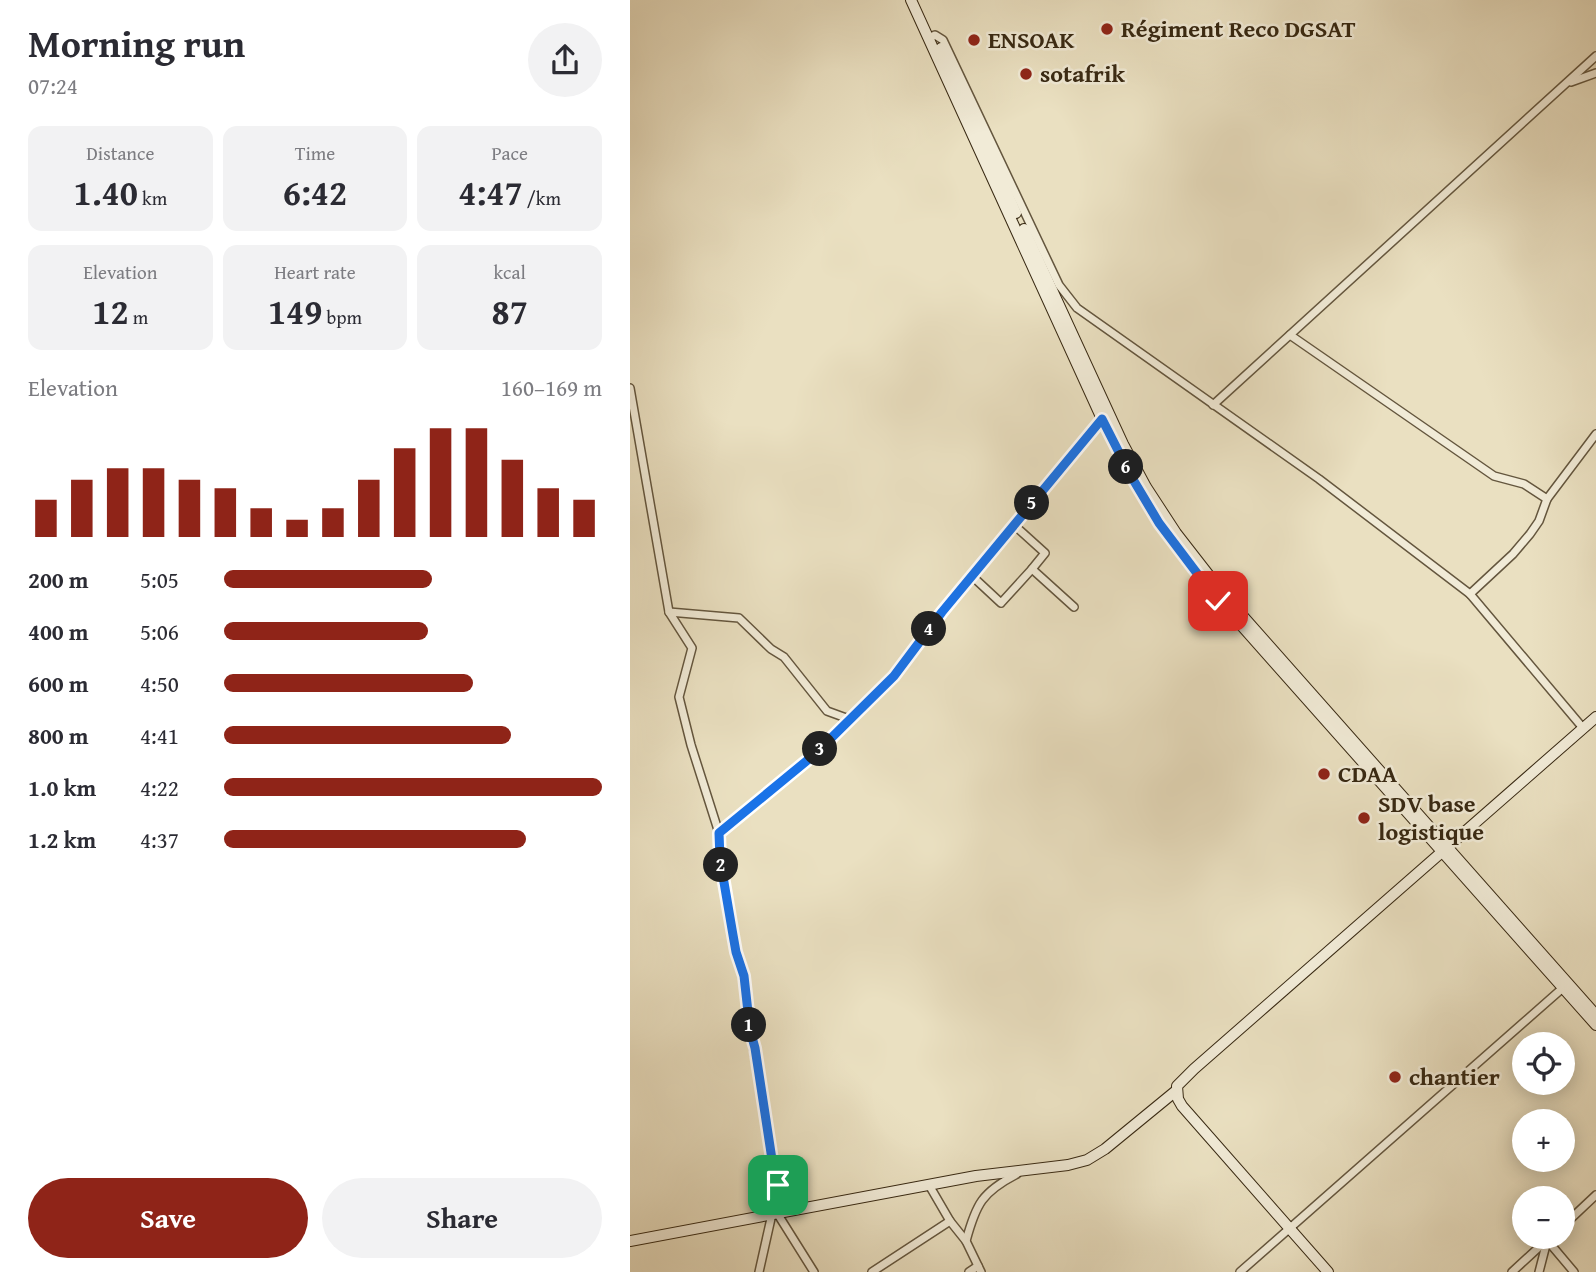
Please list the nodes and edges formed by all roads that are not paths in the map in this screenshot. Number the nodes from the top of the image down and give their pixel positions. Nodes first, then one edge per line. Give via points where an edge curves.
1 (911, 0) edge
2 (918, 0) edge
3 (932, 36) junction
4 (1596, 56) edge
5 (1596, 73) edge
6 (1567, 83) junction
7 (1290, 335) junction
8 (630, 388) edge
9 (1213, 405) junction
10 (1102, 419) junction
11 (1596, 434) edge
12 (1547, 499) junction
13 (1014, 526) junction
14 (1032, 569) junction
15 (972, 576) junction
16 (1470, 594) junction
17 (1074, 607) dead end
18 (669, 612) junction
19 (1596, 717) edge
20 (849, 719) junction
21 (1583, 728) junction
22 (719, 833) junction
23 (1444, 849) junction
24 (1565, 985) junction
25 (1596, 1015) edge
26 (1596, 1026) edge
27 (1177, 1090) junction
28 (1020, 1172) junction
29 (929, 1185) junction
30 (1596, 1195) edge
31 (775, 1213) junction
32 (1575, 1215) edge
33 (950, 1221) junction
34 (1289, 1227) junction
35 (630, 1241) edge
36 (967, 1241) junction
37 (1537, 1249) edge
38 (1545, 1249) edge
39 (1556, 1249) edge
40 (980, 1269) edge
41 (759, 1272) edge
42 (814, 1272) edge
43 (872, 1272) edge
44 (969, 1272) edge
45 (1240, 1272) edge
46 (1328, 1272) edge
47 (1512, 1272) edge
48 (1539, 1272) edge
49 (1574, 1272) edge

1 - 3 street
2 - 3 street
3 - 9 street via 941,37 946,46 1068,298
3 - 10 street
3 - 23 street via 1146,487 1208,576
4 - 6 street
5 - 6 street
6 - 7 street
7 - 9 street
7 - 12 street via 1494,476 1524,484
8 - 18 street
9 - 16 street
10 - 13 street
10 - 23 street via 1159,523 1202,581
11 - 12 street
12 - 16 street via 1530,534
13 - 14 street via 1045,553
13 - 15 street
14 - 15 street via 1001,603
14 - 17 street
15 - 20 street via 894,676
16 - 21 street
18 - 20 street via 739,618 784,657 827,710
18 - 22 street via 692,648 679,697
19 - 21 street
20 - 22 street via 815,754
21 - 23 street
22 - 31 street via 778,1185
23 - 24 street
23 - 27 street via 1194,1069
24 - 25 street
24 - 26 street
24 - 34 street
27 - 28 street via 1087,1160
27 - 34 street via 1182,1107
28 - 29 street
28 - 36 street via 997,1184 974,1210
29 - 31 street
29 - 33 street
30 - 32 street
31 - 35 street
31 - 41 street
31 - 42 street
33 - 36 street
33 - 43 street
34 - 45 street
34 - 46 street
36 - 40 street
37 - 47 street
38 - 48 street
39 - 49 street
40 - 44 street

